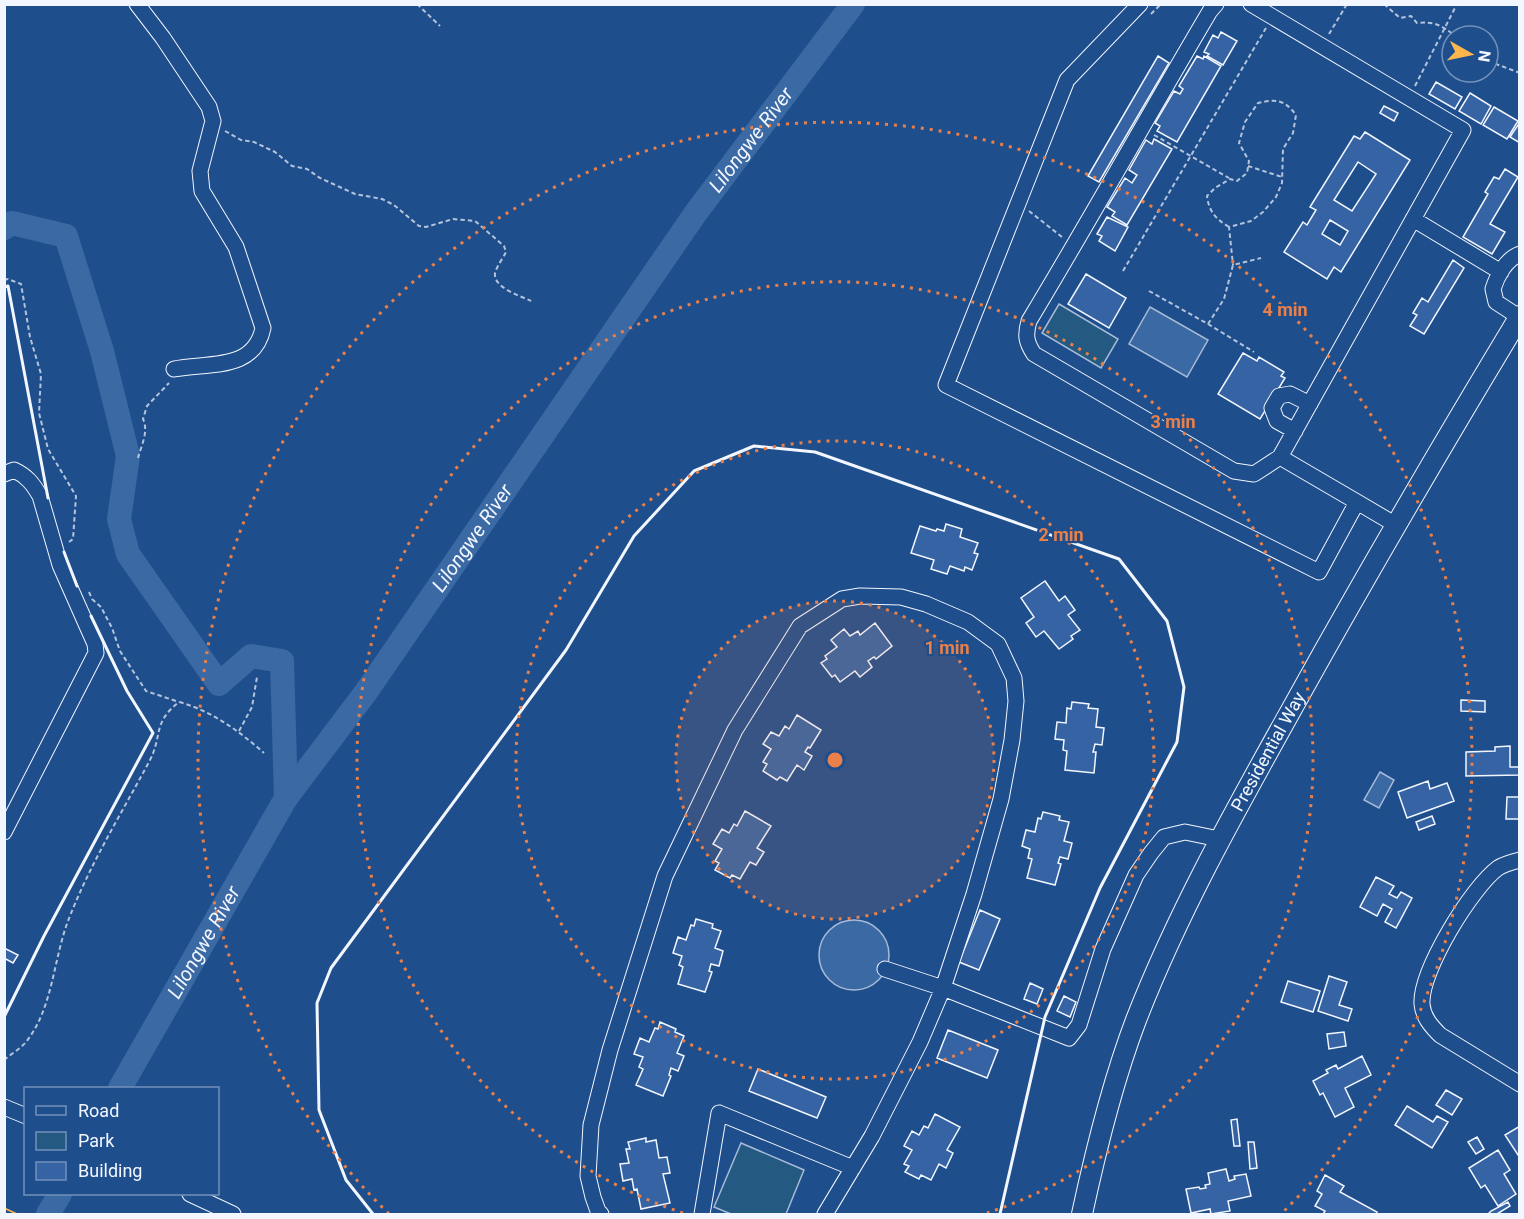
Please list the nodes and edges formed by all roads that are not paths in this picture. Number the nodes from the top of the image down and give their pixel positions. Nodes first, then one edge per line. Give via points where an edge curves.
1 (137, 4) edge
2 (1140, 4) edge
3 (1216, 4) edge
4 (1251, 4) edge
5 (1413, 219) junction
6 (1520, 254) edge
7 (1501, 272) junction
8 (1519, 317) edge
9 (174, 369) road end
10 (1310, 404) junction
11 (1295, 431) junction
12 (1280, 457) junction
13 (4, 474) edge
14 (1357, 502) junction
15 (1396, 525) junction
16 (4, 832) edge
17 (1219, 839) junction
18 (1520, 860) edge
19 (885, 969) dead end
20 (943, 988) junction
21 (1520, 1084) edge
22 (4, 1107) edge
23 (24, 1115) edge
24 (853, 1168) junction
25 (192, 1195) edge
26 (233, 1215) edge
27 (601, 1215) edge
28 (702, 1215) edge
29 (825, 1215) edge
30 (1082, 1215) edge

1 - 9 street via 209,107 213,122 200,171 202,191 236,248 263,328 261,339 236,360
2 - 14 street via 1067,80 945,385 1319,572
3 - 12 street via 1141,127 1025,333 1034,354 1234,471 1254,474
4 - 5 street via 1463,130
5 - 7 street
5 - 10 street
6 - 7 street via 1512,257
7 - 8 street via 1493,296 1501,307
8 - 15 main road, Presidential Way
10 - 11 street
10 - 11 street via 1290,394 1279,396 1272,408 1277,421
11 - 12 street
12 - 14 street
13 - 16 street via 14,470 24,475 40,496 60,565 96,653
14 - 15 street
15 - 17 main road, Presidential Way
17 - 20 street via 1185,832 1164,837 1151,853 1136,875 1086,997 1079,1025 1069,1038
17 - 30 main road, Presidential Way via 1176,925 1136,1021 1106,1111
18 - 21 street via 1499,868 1478,889 1437,953 1422,1001 1429,1024 1440,1035
19 - 20 street
20 - 24 street via 914,1053
20 - 27 street via 1001,798 1016,701 1014,678 998,644 968,622 901,597 842,599 800,626 735,730 665,876 591,1125 588,1178
22 - 23 street
24 - 28 street via 719,1113
24 - 29 street
25 - 26 street

